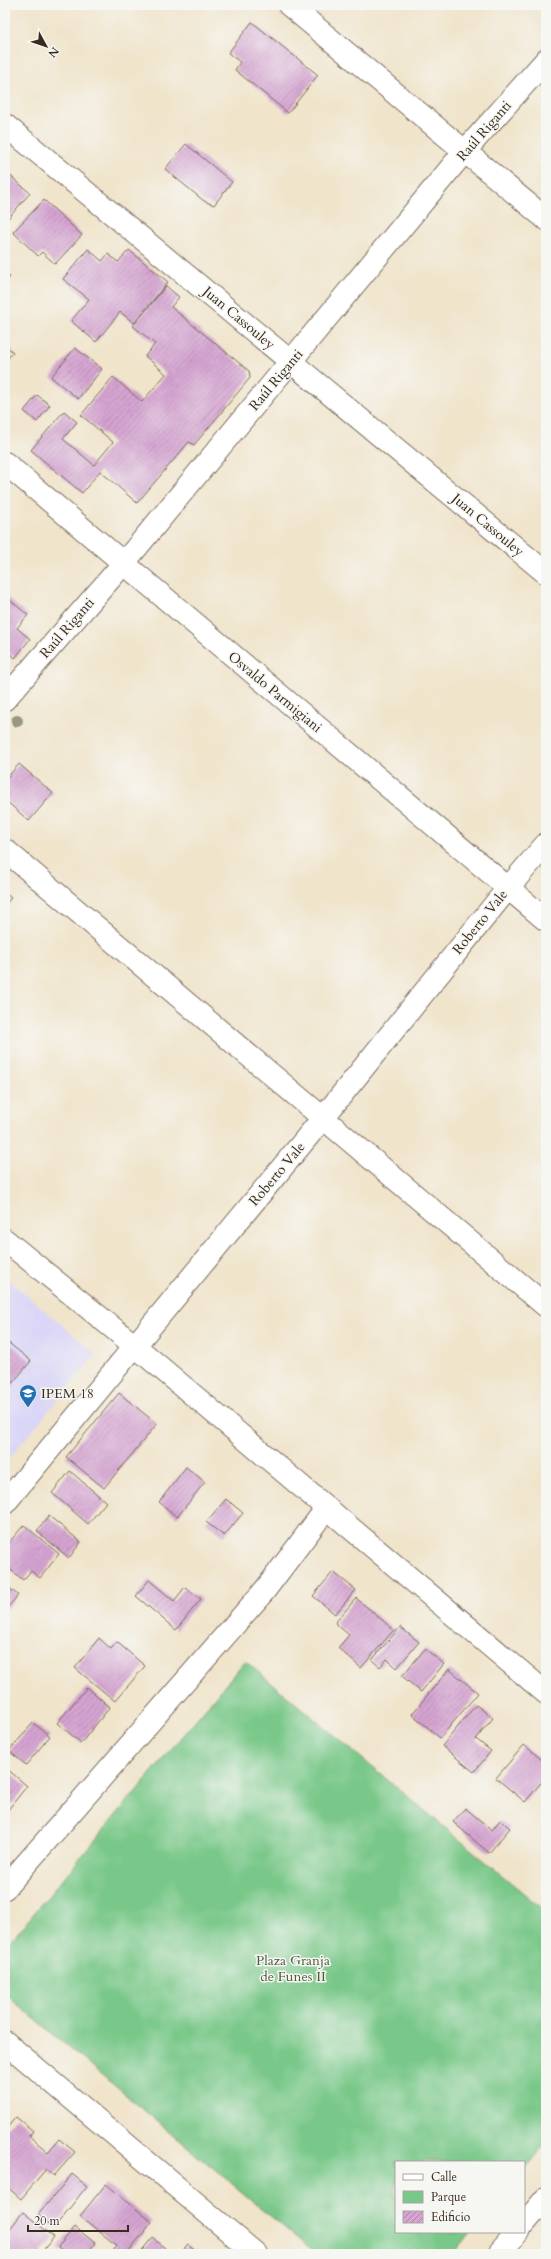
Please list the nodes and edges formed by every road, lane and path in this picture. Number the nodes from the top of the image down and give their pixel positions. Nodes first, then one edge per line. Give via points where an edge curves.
1 (289, 5) edge
2 (546, 60) edge
3 (5, 126) edge
4 (464, 152) junction
5 (546, 219) edge
6 (291, 361) junction
7 (5, 463) edge
8 (123, 564) junction
9 (546, 573) edge
10 (5, 699) edge
11 (546, 844) edge
12 (5, 850) edge
13 (508, 888) junction
14 (546, 920) edge
15 (323, 1118) junction
16 (5, 1240) edge
17 (546, 1306) edge
18 (135, 1346) junction
19 (5, 1503) edge
20 (326, 1509) junction
21 (546, 1693) edge
22 (5, 1888) edge
23 (5, 2042) edge
24 (546, 2198) edge
25 (525, 2223) edge
26 (517, 2233) edge
27 (256, 2254) edge
28 (499, 2254) edge

1 - 4 street
2 - 4 street, Raúl Riganti
3 - 6 street, Juan Cassouley
4 - 5 street
4 - 6 street, Raúl Riganti
6 - 8 street, Raúl Riganti
6 - 9 street, Juan Cassouley
7 - 8 street, Osvaldo Parmigiani
8 - 10 street, Raúl Riganti
8 - 13 street, Osvaldo Parmigiani
11 - 13 street, Roberto Vale
12 - 15 street
13 - 14 street, Osvaldo Parmigiani
13 - 15 street, Roberto Vale
15 - 17 street
15 - 18 street, Roberto Vale
16 - 18 street
18 - 19 street, Roberto Vale
18 - 20 street
20 - 21 street
20 - 22 street via 265,1590
23 - 27 street
24 - 25 street
26 - 28 street

